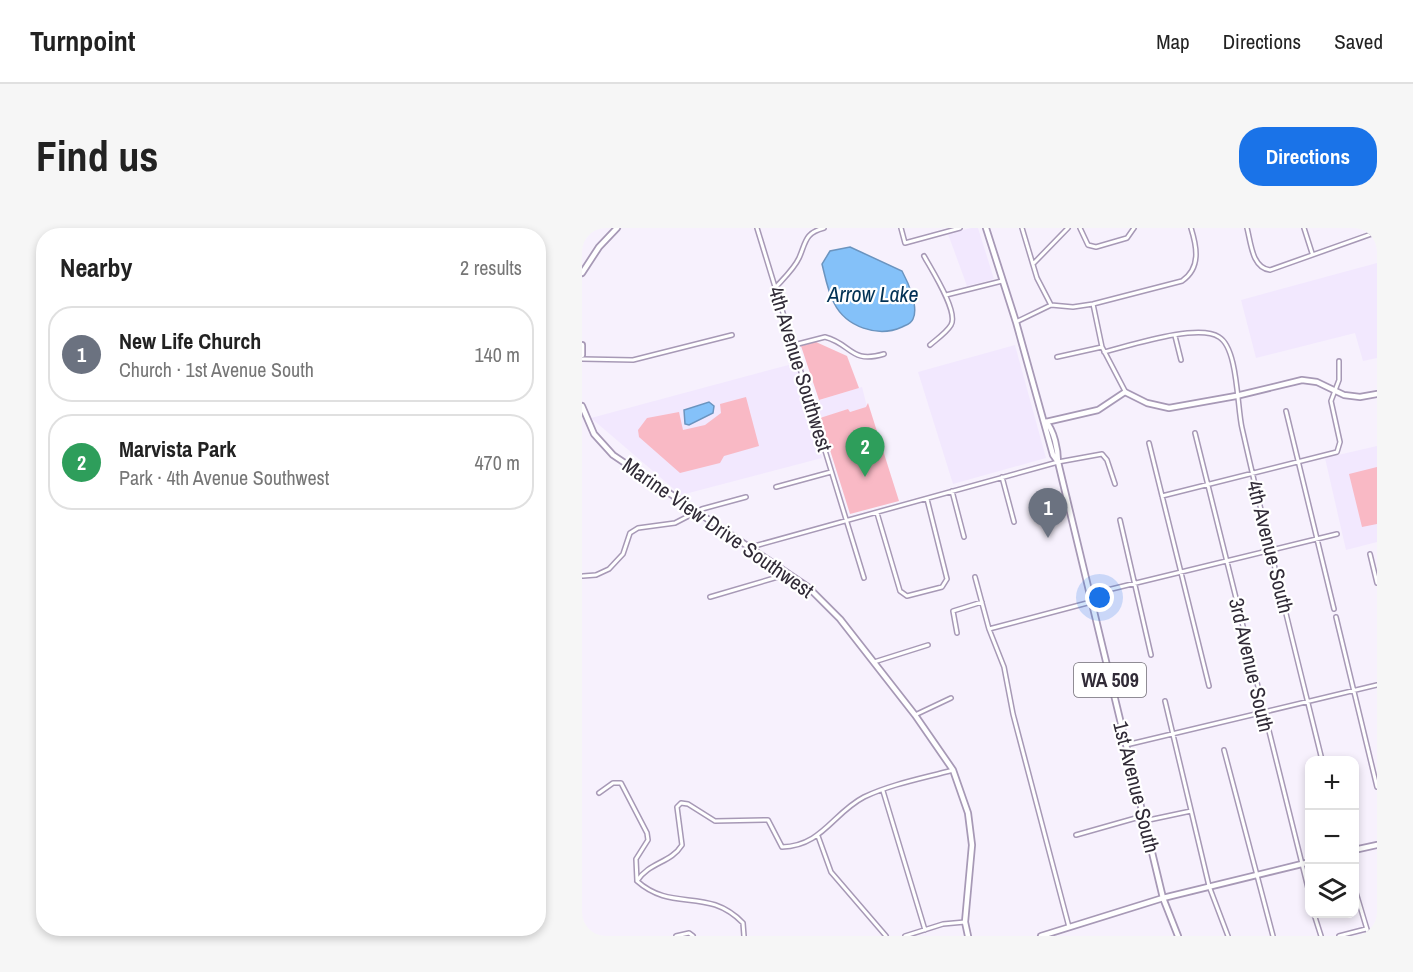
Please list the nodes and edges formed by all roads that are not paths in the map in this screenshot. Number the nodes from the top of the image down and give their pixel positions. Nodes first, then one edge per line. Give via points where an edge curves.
1 (617, 228) edge
2 (757, 228) edge
3 (824, 228) edge
4 (901, 228) edge
5 (960, 228) edge
6 (986, 228) edge
7 (1022, 228) edge
8 (1068, 228) edge
9 (1080, 228) edge
10 (1134, 228) edge
11 (1191, 228) edge
12 (1246, 228) edge
13 (1304, 228) edge
14 (1377, 232) edge
15 (1312, 253) junction
16 (924, 256) dead end
17 (1033, 264) junction
18 (582, 273) edge
19 (1002, 281) junction
20 (775, 288) junction
21 (946, 295) junction
22 (1093, 304) junction
23 (1051, 305) junction
24 (1016, 322) junction
25 (732, 335) dead end
26 (1175, 336) junction
27 (582, 345) edge
28 (794, 345) junction
29 (930, 345) dead end
30 (1102, 347) junction
31 (1104, 352) junction
32 (884, 354) dead end
33 (582, 357) edge
34 (1058, 357) dead end
35 (1181, 360) dead end
36 (1339, 361) dead end
37 (1125, 392) junction
38 (1335, 392) junction
39 (1377, 394) edge
40 (1236, 396) junction
41 (582, 406) edge
42 (1286, 411) dead end
43 (1046, 422) junction
44 (1195, 433) dead end
45 (1149, 443) dead end
46 (1058, 462) junction
47 (1299, 462) junction
48 (831, 472) junction
49 (1252, 474) junction
50 (1002, 477) junction
51 (1115, 484) dead end
52 (1208, 485) junction
53 (776, 487) dead end
54 (952, 491) junction
55 (1162, 496) junction
56 (746, 497) dead end
57 (927, 498) junction
58 (698, 512) junction
59 (877, 513) junction
60 (846, 520) junction
61 (1120, 520) dead end
62 (1014, 522) dead end
63 (1337, 534) dead end
64 (964, 537) dead end
65 (1317, 539) junction
66 (751, 547) junction
67 (1271, 549) junction
68 (1370, 554) dead end
69 (1227, 560) junction
70 (1181, 572) junction
71 (790, 573) junction
72 (583, 576) edge
73 (975, 577) dead end
74 (864, 578) dead end
75 (1135, 582) junction
76 (1377, 583) edge
77 (1089, 595) junction
78 (710, 597) dead end
79 (982, 602) junction
80 (1091, 602) junction
81 (1334, 609) dead end
82 (1336, 617) dead end
83 (989, 629) junction
84 (957, 633) dead end
85 (928, 645) dead end
86 (1151, 654) dead end
87 (874, 662) junction
88 (1377, 685) edge
89 (1209, 686) dead end
90 (1353, 691) junction
91 (951, 698) dead end
92 (1165, 701) dead end
93 (1308, 702) junction
94 (1262, 713) junction
95 (915, 715) junction
96 (1172, 734) junction
97 (1126, 745) junction
98 (1224, 750) dead end
99 (1321, 756) edge
100 (1377, 767) edge
101 (1372, 768) junction
102 (953, 770) junction
103 (1377, 787) edge
104 (883, 790) junction
105 (599, 793) dead end
106 (1191, 811) junction
107 (1144, 819) junction
108 (1076, 835) dead end
109 (818, 836) junction
110 (1377, 845) edge
111 (1359, 849) edge
112 (1305, 863) edge
113 (1300, 864) junction
114 (1256, 875) junction
115 (1305, 880) edge
116 (637, 881) junction
117 (1209, 886) junction
118 (1163, 898) junction
119 (1359, 903) edge
120 (1315, 918) edge
121 (965, 922) junction
122 (1070, 927) junction
123 (1367, 929) junction
124 (925, 930) junction
125 (1055, 934) edge
126 (676, 936) edge
127 (693, 936) edge
128 (744, 936) edge
129 (886, 936) edge
130 (905, 936) edge
131 (968, 936) edge
132 (1041, 936) edge
133 (1178, 936) edge
134 (1228, 936) edge
135 (1273, 936) edge
136 (1321, 936) edge
137 (1339, 936) edge
138 (1369, 936) edge

1 - 18 street
2 - 20 street, 4th Avenue Southwest
3 - 20 street via 805,238 798,260
4 - 5 street via 905,243
6 - 19 street, 1st Avenue South / WA 509
7 - 17 street
8 - 17 street
9 - 10 street via 1086,242 1096,247 1123,240
11 - 22 street via 1197,253 1188,277 1176,284
12 - 15 street via 1256,262 1262,268 1270,270
13 - 15 street
14 - 15 street
16 - 21 street
17 - 23 street
19 - 21 street
19 - 24 street, 1st Avenue South / WA 509
20 - 28 street, 4th Avenue Southwest
21 - 29 street via 952,322
22 - 23 street
22 - 30 street
23 - 24 street
24 - 43 street, 1st Avenue South / WA 509
25 - 33 street via 633,360
26 - 31 street
26 - 35 street
26 - 40 street, 4th Avenue South via 1201,332 1218,336 1227,345
27 - 33 street
28 - 32 street via 825,337 858,357
28 - 48 street, 4th Avenue Southwest
30 - 31 street
30 - 34 street
31 - 37 street
36 - 38 street
37 - 40 street via 1169,408
37 - 43 street via 1098,410
38 - 39 street via 1360,397
38 - 40 street via 1317,382 1302,380
38 - 47 street via 1332,408 1339,450
40 - 49 street, 4th Avenue South
41 - 58 street, Marine View Drive Southwest via 594,434 606,448
42 - 47 street
43 - 46 street, 1st Avenue South / WA 509
44 - 52 street, 3rd Avenue South
45 - 55 street
46 - 50 street
46 - 51 street via 1102,454
46 - 77 street, 1st Avenue South / WA 509
47 - 49 street
47 - 65 street
48 - 53 street
48 - 60 street, 4th Avenue Southwest
49 - 52 street
49 - 67 street, 4th Avenue South
50 - 54 street
50 - 62 street
52 - 55 street
52 - 69 street, 3rd Avenue South
54 - 57 street
54 - 64 street
55 - 70 street
56 - 58 street
57 - 59 street
57 - 59 street via 946,573 946,584 937,590 912,596 900,591
58 - 66 street, Marine View Drive Southwest
58 - 72 street via 675,523 633,530 623,554 609,569
59 - 60 street
60 - 66 street
60 - 74 street, 4th Avenue Southwest
61 - 75 street
63 - 65 street
65 - 67 street
65 - 81 street
66 - 71 street, Marine View Drive Southwest
67 - 69 street
67 - 93 street, 4th Avenue South
68 - 76 street
69 - 70 street
69 - 94 street, 3rd Avenue South
70 - 75 street
70 - 89 street
71 - 78 street
71 - 87 street, Marine View Drive Southwest via 824,602
73 - 79 street
75 - 77 street
75 - 86 street
77 - 80 street, 1st Avenue South / WA 509
79 - 83 street
79 - 84 street via 953,611
80 - 83 street
80 - 97 street, 1st Avenue South / WA 509
82 - 90 street
83 - 122 street via 1004,667 1013,716
85 - 87 street
87 - 95 street, Marine View Drive Southwest
88 - 90 street
90 - 93 street
90 - 101 street
91 - 95 street
92 - 96 street
93 - 94 street
93 - 99 street, 4th Avenue South
94 - 96 street
94 - 113 street, 3rd Avenue South
95 - 102 street, Marine View Drive Southwest
96 - 97 street
96 - 106 street
97 - 107 street, 1st Avenue South / WA 509
98 - 114 street
100 - 101 street
101 - 103 street
102 - 104 street
102 - 121 street, Marine View Drive Southwest via 971,830
104 - 109 street via 852,804
104 - 124 street
105 - 116 street via 612,783 621,783 647,833 648,840 636,859
106 - 107 street
106 - 117 street
107 - 108 street
107 - 118 street, 1st Avenue South / WA 509
109 - 116 street via 782,847 769,821 715,821 681,803 677,807 682,845 671,857 649,867
109 - 129 street via 831,872
110 - 111 street
112 - 113 street
113 - 114 street
113 - 115 street, 3rd Avenue South
114 - 117 street
114 - 135 street
116 - 128 street via 666,898 723,906 743,923
117 - 118 street
117 - 134 street
118 - 122 street
118 - 133 street, 1st Avenue South / WA 509
119 - 123 street
120 - 136 street
121 - 124 street
121 - 131 street, Marine View Drive Southwest
122 - 125 street
123 - 137 street
123 - 138 street
124 - 130 street
125 - 132 street
126 - 127 street

